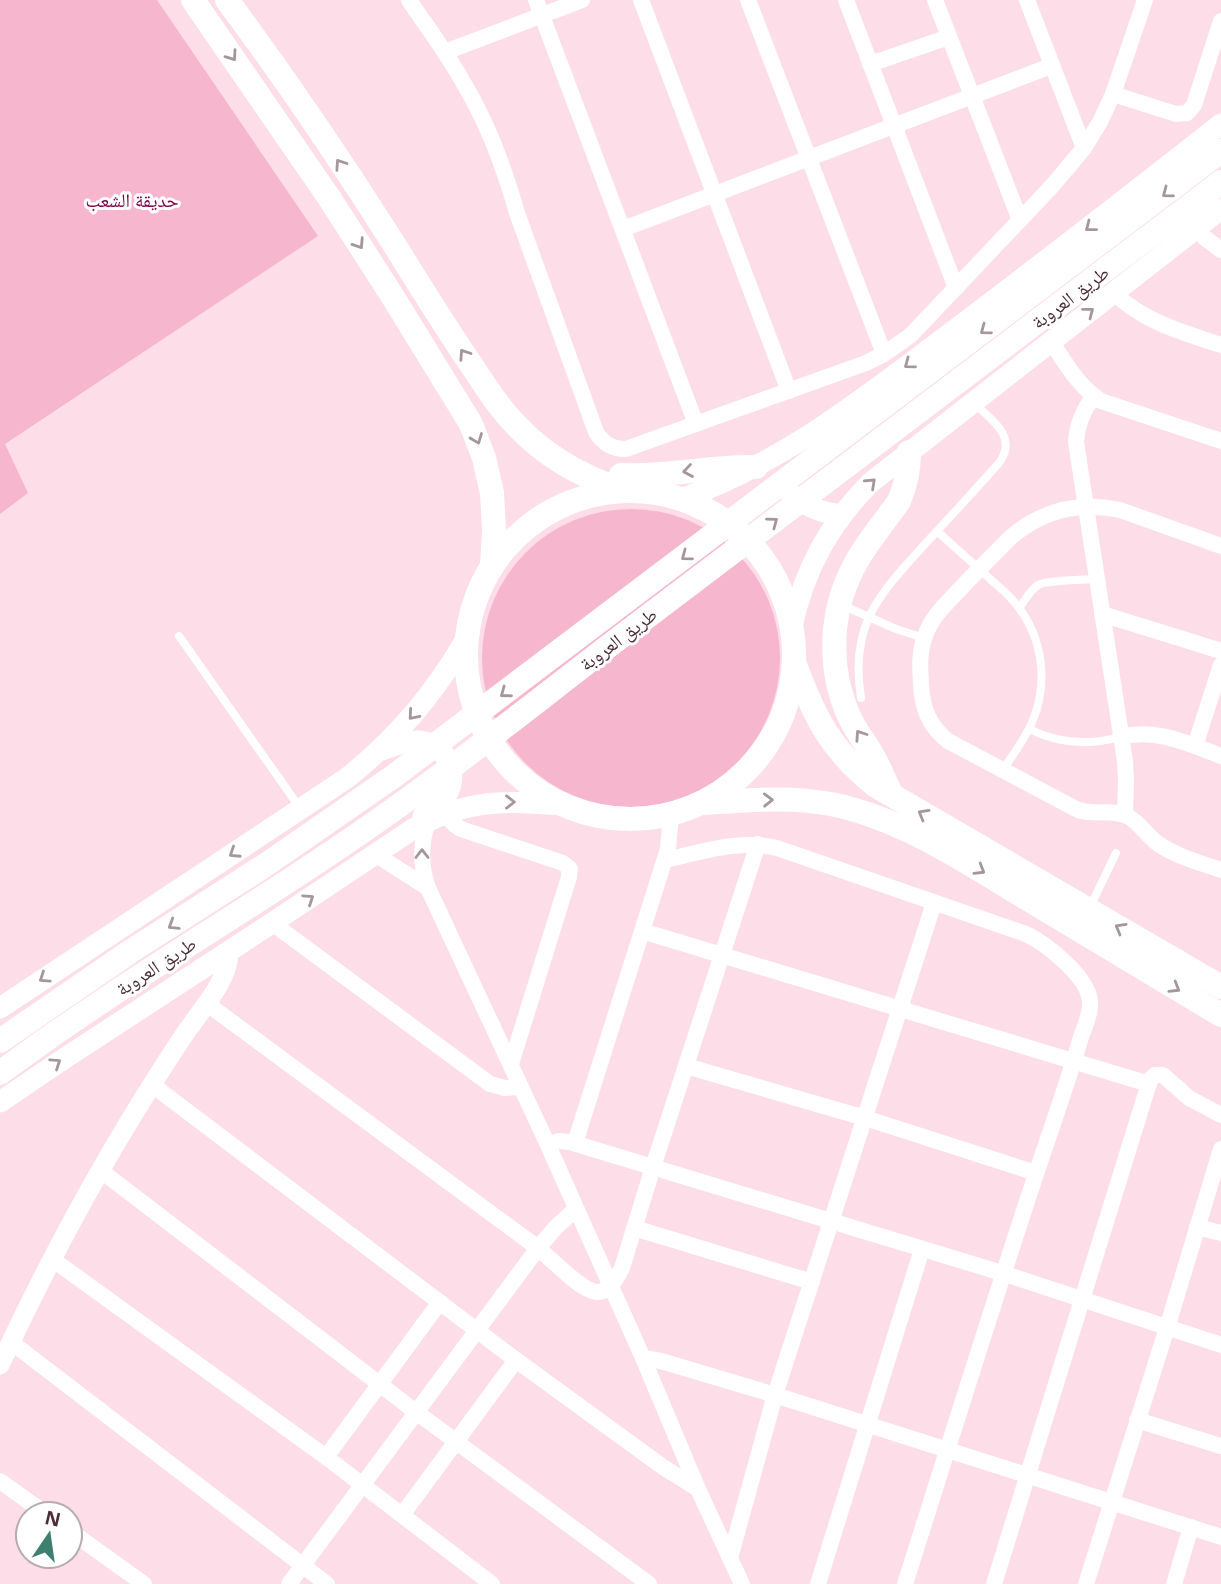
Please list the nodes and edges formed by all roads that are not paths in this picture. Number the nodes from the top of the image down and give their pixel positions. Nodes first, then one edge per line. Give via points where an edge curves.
1 (193, 0) edge
2 (227, 0) edge
3 (409, 0) edge
4 (582, 0) edge
5 (641, 0) edge
6 (748, 0) edge
7 (846, 0) edge
8 (934, 0) edge
9 (1027, 0) edge
10 (1145, 0) edge
11 (539, 8) edge
12 (1221, 21) edge
13 (949, 37) junction
14 (445, 52) junction
15 (870, 64) junction
16 (1051, 66) junction
17 (1113, 94) junction
18 (972, 97) junction
19 (1221, 124) edge
20 (894, 126) junction
21 (1084, 148) junction
22 (1221, 152) edge
23 (809, 159) junction
24 (1221, 182) edge
25 (715, 195) junction
26 (1221, 209) edge
27 (1020, 220) junction
28 (622, 229) junction
29 (1196, 229) junction
30 (1221, 250) edge
31 (956, 288) junction
32 (1114, 293) junction
33 (1051, 341) junction
34 (1221, 345) edge
35 (884, 354) junction
36 (789, 391) junction
37 (1094, 396) junction
38 (973, 402) junction
39 (696, 425) junction
40 (1221, 441) edge
41 (909, 452) junction
42 (763, 463) junction
43 (570, 467) junction
44 (623, 491) junction
45 (681, 499) junction
46 (1085, 506) junction
47 (842, 515) junction
48 (937, 531) junction
49 (1221, 546) edge
50 (492, 566) junction
51 (979, 569) junction
52 (1097, 579) junction
53 (839, 604) junction
54 (1019, 608) junction
55 (1102, 614) junction
56 (868, 618) junction
57 (792, 626) junction
58 (179, 636) dead end
59 (924, 638) junction
60 (466, 639) junction
61 (1221, 651) edge
62 (1221, 664) edge
63 (795, 665) junction
64 (861, 698) dead end
65 (1029, 729) junction
66 (1120, 737) junction
67 (1195, 746) junction
68 (380, 750) junction
69 (1221, 756) edge
70 (1003, 770) junction
71 (891, 795) junction
72 (700, 803) junction
73 (566, 805) junction
74 (301, 810) junction
75 (671, 814) junction
76 (1125, 815) junction
77 (428, 821) junction
78 (758, 844) junction
79 (1116, 853) dead end
80 (375, 854) junction
81 (665, 860) junction
82 (1221, 870) edge
83 (428, 888) junction
84 (934, 903) junction
85 (1088, 909) junction
86 (272, 923) junction
87 (642, 931) junction
88 (229, 952) junction
89 (722, 955) junction
90 (1221, 987) edge
91 (206, 1003) junction
92 (0, 1008) edge
93 (900, 1009) junction
94 (1221, 1015) edge
95 (0, 1041) edge
96 (1074, 1061) junction
97 (511, 1064) junction
98 (686, 1066) junction
99 (0, 1073) edge
100 (151, 1084) junction
101 (1149, 1084) junction
102 (521, 1087) junction
103 (0, 1102) edge
104 (1221, 1115) edge
105 (864, 1118) junction
106 (575, 1143) junction
107 (548, 1145) junction
108 (1221, 1149) edge
109 (653, 1167) junction
110 (100, 1170) junction
111 (1037, 1173) junction
112 (576, 1209) junction
113 (831, 1221) junction
114 (1197, 1227) junction
115 (634, 1228) junction
116 (1221, 1233) edge
117 (538, 1248) junction
118 (922, 1249) junction
119 (52, 1259) junction
120 (1002, 1273) junction
121 (812, 1282) junction
122 (610, 1287) junction
123 (1082, 1299) junction
124 (440, 1302) junction
125 (1167, 1328) junction
126 (477, 1329) junction
127 (11, 1342) junction
128 (1221, 1345) edge
129 (643, 1359) junction
130 (516, 1360) junction
131 (0, 1365) edge
132 (379, 1383) junction
133 (775, 1395) junction
134 (416, 1412) junction
135 (1138, 1420) junction
136 (866, 1424) junction
137 (456, 1442) junction
138 (1221, 1446) edge
139 (948, 1450) junction
140 (326, 1457) junction
141 (1027, 1475) junction
142 (0, 1481) edge
143 (362, 1485) junction
144 (698, 1489) junction
145 (26, 1500) edge
146 (1113, 1502) junction
147 (402, 1515) junction
148 (1191, 1527) junction
149 (1221, 1537) edge
150 (84, 1541) edge
151 (730, 1558) junction
152 (302, 1566) junction
153 (144, 1584) edge
154 (289, 1584) edge
155 (327, 1584) edge
156 (492, 1584) edge
157 (649, 1584) edge
158 (742, 1584) edge
159 (818, 1584) edge
160 (905, 1584) edge
161 (994, 1584) edge
162 (1086, 1584) edge
163 (1174, 1584) edge

1 -> 50 main road via 330,199 463,408 490,484 495,530
43 -> 2 main road via 534,443 502,409
3 - 14 street
4 - 11 street
5 - 25 street
6 - 23 street
7 - 15 street
8 - 13 street
9 - 16 street
10 - 17 street
11 - 14 street
11 - 28 street
12 - 17 street via 1194,105 1187,113 1176,114
13 - 15 street
13 - 18 street
14 - 39 street via 495,146 600,439 611,447 626,449
15 - 20 street
16 - 18 street
16 - 21 street
17 - 21 street
18 - 20 street
18 - 27 street
19 -> 42 main road via 875,390
20 - 23 street
20 - 31 street
21 - 27 street
22 -> 95 main road, طريق العروبة via 372,791
23 - 25 street
23 - 35 street
99 -> 24 main road, طريق العروبة via 113,994 272,893 466,757
25 - 28 street
25 - 36 street
26 - 29 main road, طريق العروبة
27 - 31 street
28 - 39 street
29 - 30 street
29 - 32 main road, طريق العروبة
31 - 35 street via 911,335
33 -> 32 main road, طريق العروبة
32 - 34 street via 1159,324
33 - 37 street via 1074,378
33 - 38 main road, طريق العروبة
35 - 36 street
36 - 39 street
37 - 40 street
37 - 46 street via 1077,432
38 - 41 main road, طريق العروبة
38 - 48 lane via 1000,428 1005,452
47 -> 41 main road, طريق العروبة via 870,483
41 - 53 main road via 899,501 854,566
42 -> 43 main road via 638,476
42 - 45 main road
42 - 47 main road via 796,499
43 - 44 main road
44 - 45 main road
44 - 50 main road via 584,497 549,512 517,536
45 - 57 main road via 717,515 748,540 781,588
46 - 49 street via 1120,510
46 - 51 street via 1058,510 1033,521
46 - 52 street
47 - 57 main road, طريق العروبة via 811,566
48 - 51 lane
48 - 56 lane via 881,594
50 - 60 main road via 475,600
51 - 54 lane
51 - 59 street via 940,610
52 - 54 lane via 1039,585
52 - 55 street
53 - 56 lane
71 -> 53 main road via 856,730 838,684 834,652
54 - 65 lane via 1041,661 1040,696
55 - 61 street
55 - 66 street
56 - 59 lane
56 - 64 lane via 858,657
57 - 63 main road
58 - 74 lane
59 - 70 street via 922,697 930,722 948,741
60 -> 68 main road via 428,698
60 - 73 main road via 471,695 494,746 526,781
62 - 67 street
63 - 71 main road via 828,737 850,763
63 - 72 main road via 788,703 761,755 741,776
65 - 66 lane via 1072,743
65 - 70 lane
66 - 67 street via 1154,734
66 - 76 street
67 - 69 street
68 - 74 main road
68 - 77 main road via 410,741 427,742 441,751 450,765 451,783 443,799 424,816
70 - 76 street via 1078,810
85 -> 71 main road
72 - 75 main road
72 -> 94 main road via 811,802 854,810 915,832
73 - 75 main road via 618,818
77 -> 73 main road via 461,808 495,802
74 -> 92 main road
75 - 81 street
76 - 82 street via 1157,844
77 - 80 main road
83 -> 77 street via 422,866
77 - 97 street via 454,825 570,869
78 - 81 street
78 - 84 street
78 - 89 street
79 - 85 lane
80 - 83 street
86 -> 80 main road
81 - 87 street
83 - 97 street
84 - 93 street
84 - 96 street via 1036,939 1054,951 1082,982 1090,1007
90 -> 85 main road
86 - 88 main road
86 - 102 street via 491,1084
87 - 89 street
87 - 106 street
88 - 91 street via 225,974
103 -> 88 main road
89 - 93 street
89 - 98 street
91 - 100 street
91 - 117 street
93 - 96 street
93 - 105 street
96 - 101 street
96 - 111 street
97 - 102 street
98 - 105 street
98 - 109 street
100 - 110 street
100 - 124 street
101 - 104 street via 1152,1077 1163,1075 1189,1098
101 - 123 street
102 - 107 street
105 - 111 street
105 - 113 street
106 - 107 street
106 - 109 street
107 - 112 street
108 - 114 street
109 - 113 street
109 - 115 street
110 - 119 street
110 - 132 street
111 - 120 street
112 - 117 street
112 - 122 street
113 - 118 street
113 - 121 street
114 - 116 street
114 - 125 street
115 - 121 street
115 - 122 street via 622,1268
117 - 122 street via 590,1292
117 - 126 street
118 - 120 street
118 - 136 street
119 - 127 street
119 - 140 street
120 - 123 street
120 - 139 street
121 - 133 street
122 - 129 street
123 - 125 street
123 - 141 street
124 - 126 street
124 - 132 street
125 - 128 street
125 - 135 street
126 - 130 street
126 - 134 street
127 - 131 street
127 - 152 street
129 - 133 street
129 - 144 street
130 - 137 street
130 - 144 street
132 - 134 street
132 - 140 street
133 - 136 street
133 - 151 street
134 - 137 street
134 - 143 street
135 - 138 street
135 - 146 street
136 - 139 street
136 - 159 street
137 - 147 street
137 - 157 street
139 - 141 street
139 - 160 street
140 - 143 street
141 - 146 street
141 - 161 street
142 - 145 street
143 - 147 street
143 - 152 street
144 - 151 street
146 - 148 street
146 - 162 street
147 - 156 street
148 - 149 street
148 - 163 street
150 - 153 street
151 - 158 street
152 - 154 street
152 - 155 street

